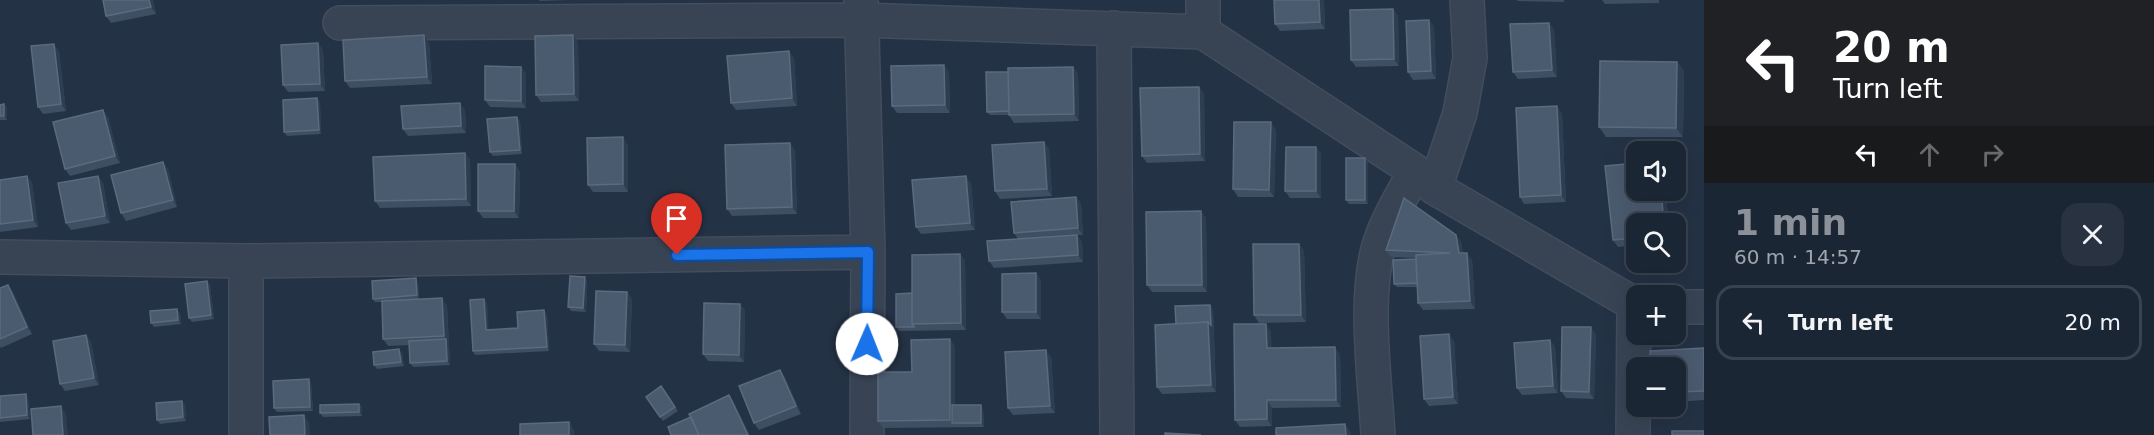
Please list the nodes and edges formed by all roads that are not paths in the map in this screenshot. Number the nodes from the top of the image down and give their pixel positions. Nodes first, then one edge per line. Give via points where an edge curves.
1 (1203, 0) edge
2 (1467, 0) edge
3 (861, 10) edge
4 (340, 23) dead end
5 (1114, 28) junction
6 (1203, 32) junction
7 (1425, 180) junction
8 (868, 252) junction
9 (0, 257) edge
10 (246, 261) junction
11 (1626, 300) edge
12 (1686, 307) edge
13 (1704, 308) edge
14 (1634, 345) edge
15 (246, 435) edge
16 (867, 435) edge
17 (1117, 435) edge
18 (1378, 435) edge
19 (1633, 435) edge

1 - 6 street
2 - 7 street via 1470,58 1460,113
3 - 4 street
3 - 5 street
3 - 8 street
5 - 6 street
5 - 17 street
6 - 7 street
7 - 11 street
7 - 18 street via 1381,237 1373,270
8 - 10 street
8 - 16 street
9 - 10 street
10 - 15 street
12 - 13 street
14 - 19 street

